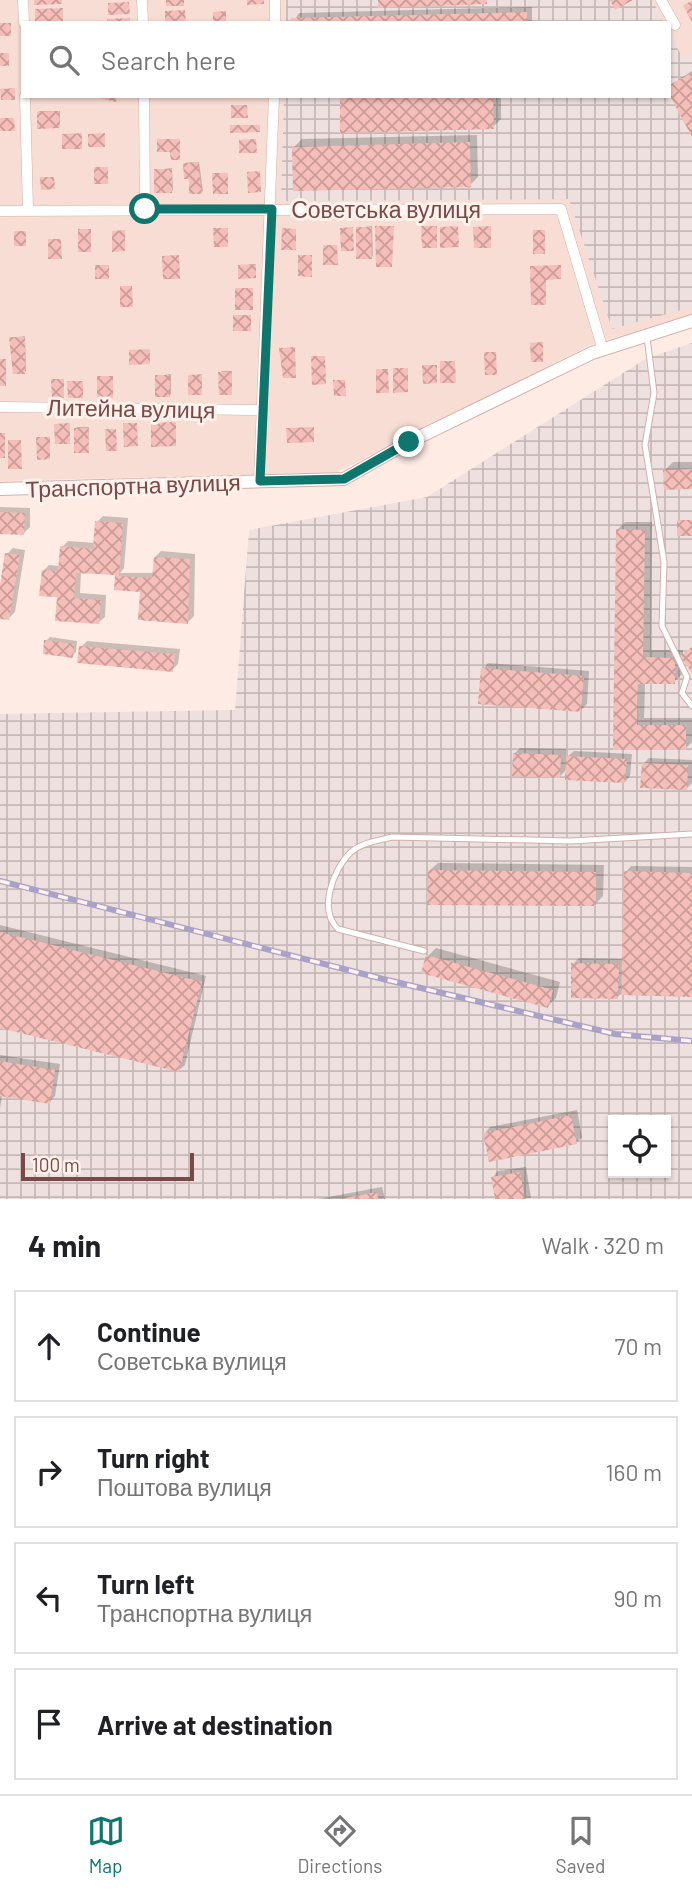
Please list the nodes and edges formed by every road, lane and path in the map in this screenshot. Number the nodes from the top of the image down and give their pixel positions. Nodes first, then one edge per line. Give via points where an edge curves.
1 (23, 0) edge
2 (142, 0) edge
3 (275, 0) edge
4 (661, 0) edge
5 (24, 21) edge
6 (143, 21) edge
7 (275, 21) edge
8 (675, 25) dead end
9 (25, 98) edge
10 (144, 98) edge
11 (274, 98) edge
12 (145, 209) junction
13 (272, 209) junction
14 (28, 210) junction
15 (0, 211) edge
16 (692, 321) edge
17 (646, 336) junction
18 (603, 350) junction
19 (0, 407) edge
20 (262, 410) junction
21 (260, 481) junction
22 (0, 489) edge
23 (692, 706) edge
24 (692, 834) edge
25 (424, 951) dead end

1 - 5 street
2 - 6 street
3 - 7 street
4 - 8 street
9 - 14 street
10 - 12 street
11 - 13 street
12 - 13 street, Советська вулиця
12 - 14 street, Советська вулиця
13 - 18 street, Советська вулиця via 561,209
13 - 20 street
14 - 15 street, Советська вулиця
16 - 17 street, Транспортна вулиця
17 - 18 street, Транспортна вулиця
17 - 23 lane via 654,393 645,445 664,562 662,626 687,677 682,693
18 - 21 street, Транспортна вулиця via 409,442 344,479
19 - 20 street, Литейна вулиця
20 - 21 street
21 - 22 street, Транспортна вулиця
24 - 25 lane via 571,841 392,838 364,844 349,854 335,877 327,904 332,924

